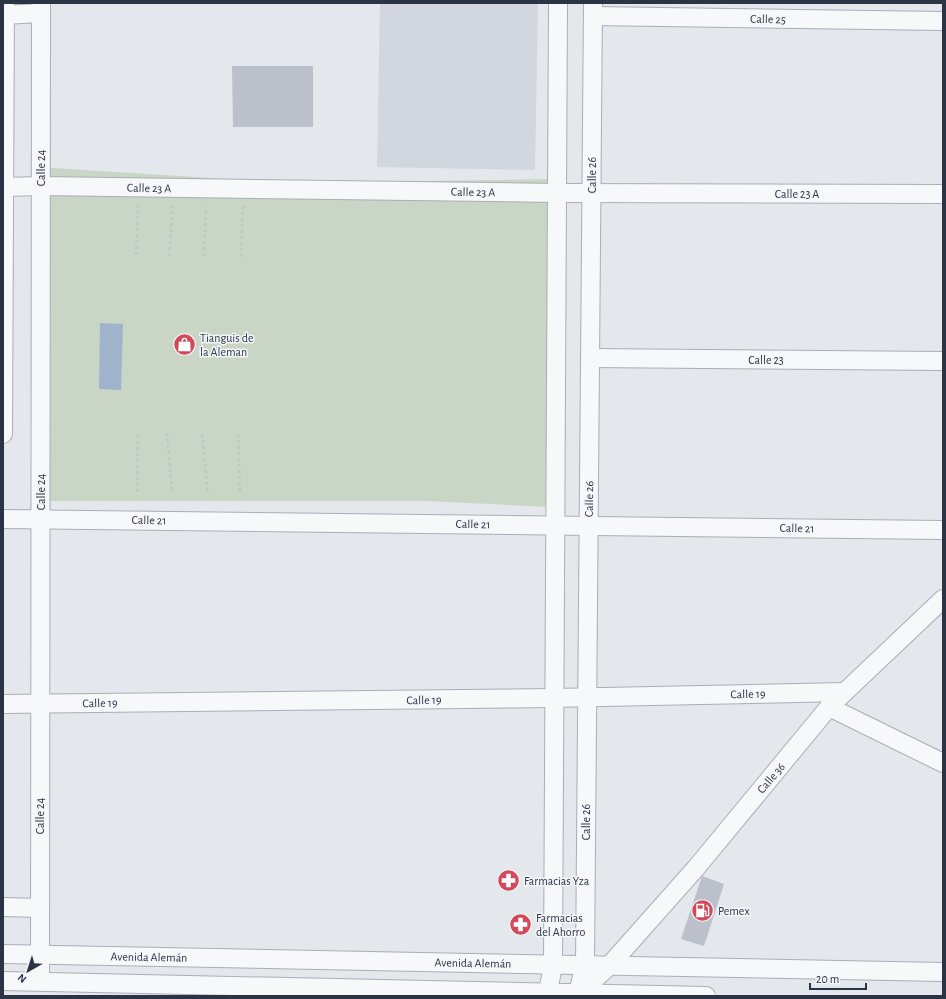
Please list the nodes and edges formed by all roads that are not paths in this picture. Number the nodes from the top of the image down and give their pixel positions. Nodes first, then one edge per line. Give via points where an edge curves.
1 (558, 3) edge
2 (41, 8) edge
3 (593, 10) edge
4 (4, 11) edge
5 (943, 21) edge
6 (41, 186) junction
7 (4, 187) edge
8 (557, 193) junction
9 (591, 193) junction
10 (943, 194) edge
11 (590, 358) junction
12 (943, 361) edge
13 (3, 366) edge
14 (3, 434) edge
15 (3, 518) edge
16 (41, 518) junction
17 (555, 524) junction
18 (588, 526) junction
19 (943, 530) edge
20 (943, 599) edge
21 (845, 692) junction
22 (554, 698) junction
23 (587, 698) junction
24 (3, 704) edge
25 (40, 704) junction
26 (829, 707) junction
27 (943, 763) edge
28 (3, 907) edge
29 (40, 908) junction
30 (3, 954) edge
31 (40, 955) junction
32 (297, 960) junction
33 (553, 965) junction
34 (585, 965) junction
35 (609, 966) junction
36 (943, 972) edge
37 (3, 981) edge
38 (40, 982) junction
39 (297, 992) edge
40 (495, 994) edge
41 (546, 994) edge
42 (577, 995) edge
43 (706, 996) edge

1 - 8 street
2 - 4 street
2 - 6 street, Calle 24
3 - 5 street, Calle 25
3 - 9 street, Calle 26
4 - 7 street
6 - 7 street, Calle 23 A
6 - 8 street, Calle 23 A
6 - 16 street, Calle 24
7 - 13 street
8 - 9 street, Calle 23 A
8 - 17 street
9 - 10 street, Calle 23 A
9 - 11 street, Calle 26
11 - 12 street, Calle 23
11 - 18 street, Calle 26
13 - 14 street
15 - 16 street, Calle 21
16 - 17 street, Calle 21
16 - 25 street, Calle 24
17 - 18 street, Calle 21
17 - 22 street
18 - 19 street, Calle 21
18 - 23 street, Calle 26
20 - 21 street, Calle 36
21 - 23 street, Calle 19
21 - 26 street, Calle 36
22 - 23 street, Calle 19
22 - 25 street, Calle 19
22 - 33 street
23 - 34 street, Calle 26
24 - 25 street, Calle 19
25 - 29 street, Calle 24
26 - 27 street
26 - 35 street, Calle 36 via 696,868
28 - 29 street
29 - 31 street, Calle 24
30 - 31 street, Avenida Alemán
31 - 32 street, Avenida Alemán
31 - 38 street, Calle 24
32 - 33 street, Avenida Alemán
32 - 39 street
33 - 34 street, Avenida Alemán
33 - 41 street
34 - 35 street, Avenida Alemán
34 - 42 street, Calle 26
35 - 36 street, Avenida Alemán
35 - 42 street, Calle 36
37 - 38 street
38 - 39 street
39 - 40 street
40 - 41 street
41 - 42 street
42 - 43 street

